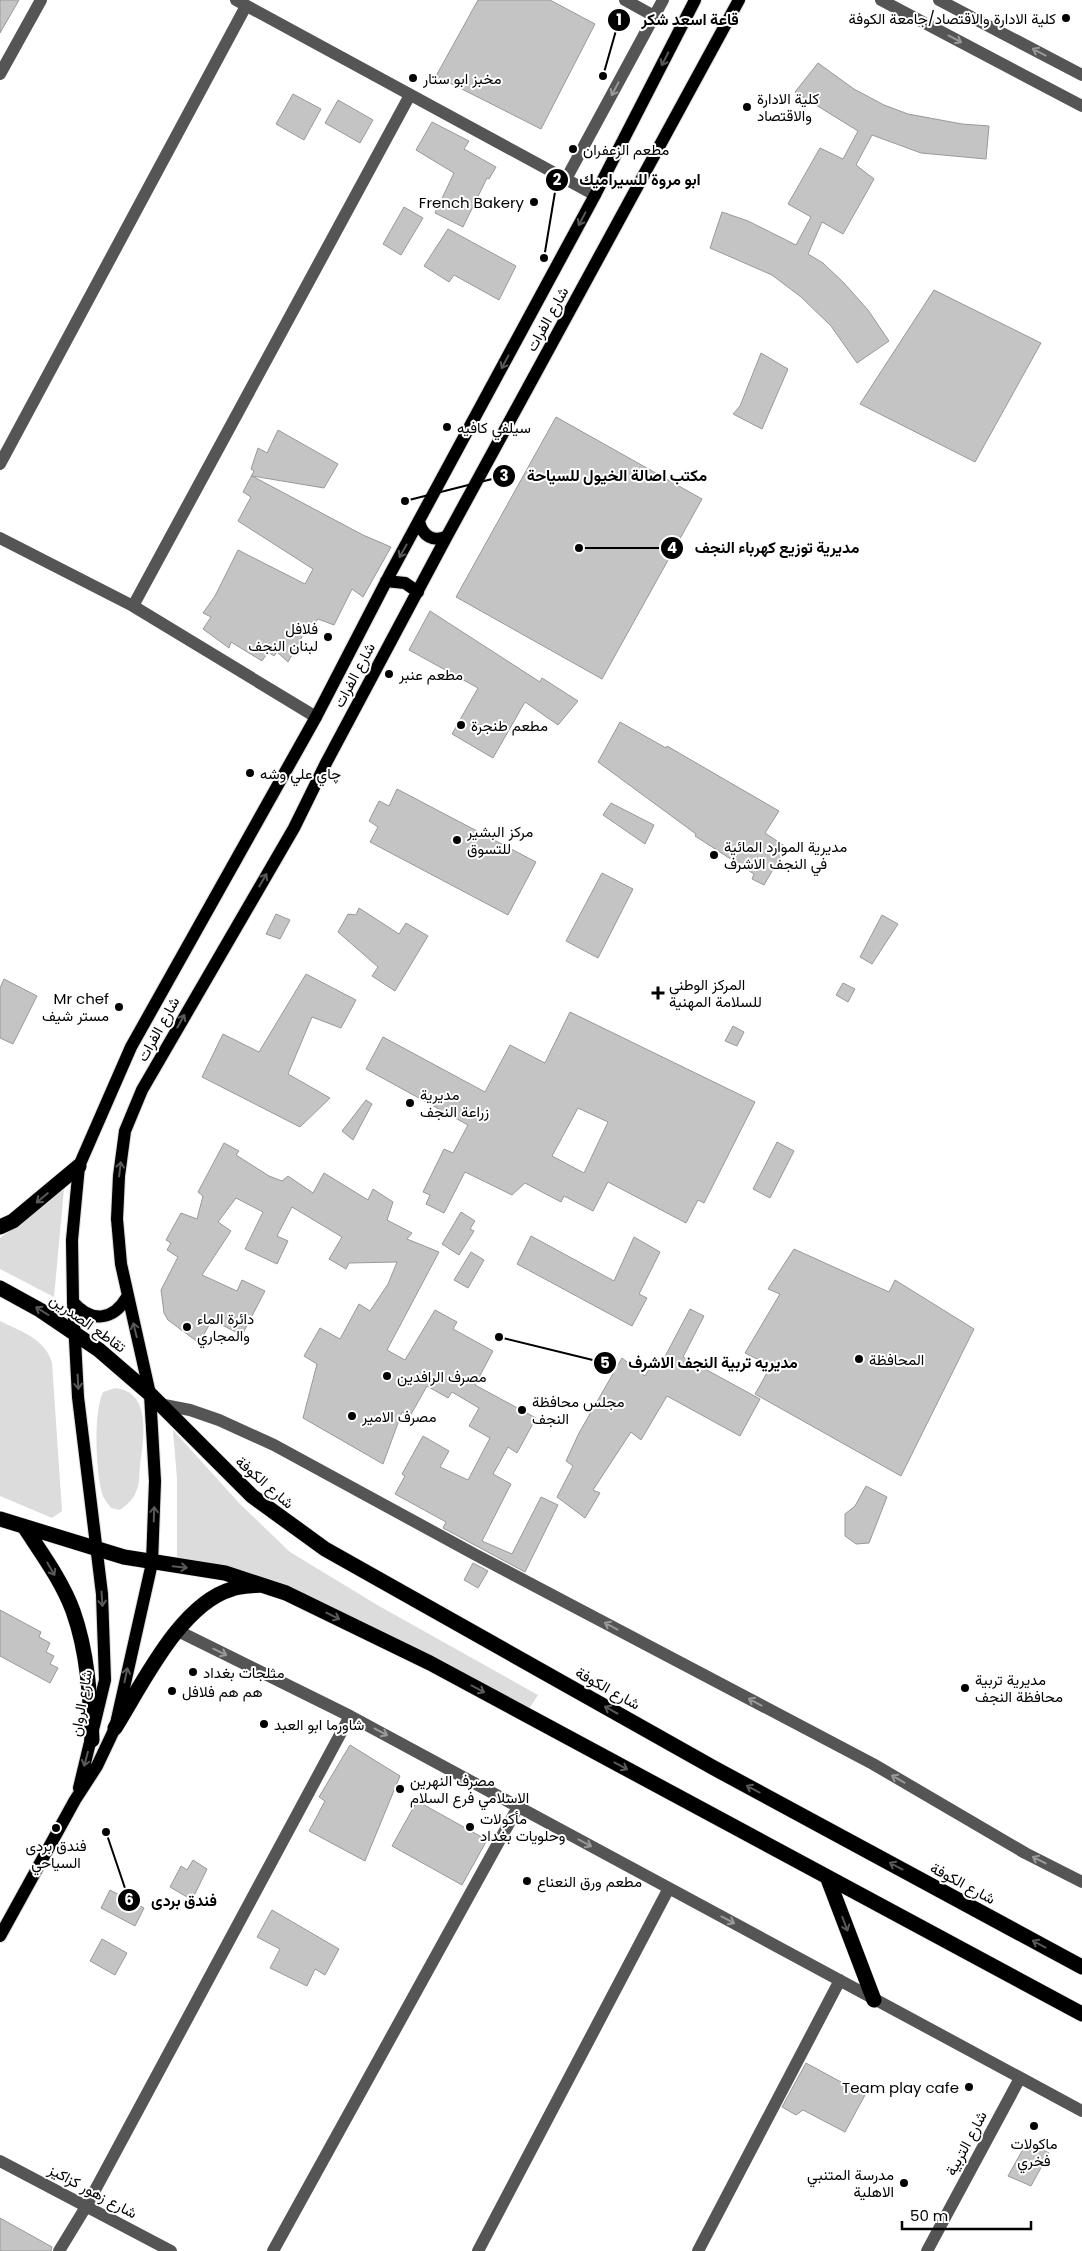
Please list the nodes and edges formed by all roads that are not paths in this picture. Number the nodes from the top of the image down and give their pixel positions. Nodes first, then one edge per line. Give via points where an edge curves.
1 (40, 0) edge
2 (625, 0) edge
3 (663, 0) edge
4 (695, 0) edge
5 (740, 0) edge
6 (881, 0) edge
7 (939, 0) edge
8 (241, 3) edge
9 (654, 16) junction
10 (0, 74) edge
11 (1082, 75) edge
12 (410, 95) junction
13 (1082, 106) edge
14 (566, 179) junction
15 (595, 195) junction
16 (0, 464) edge
17 (419, 521) junction
18 (447, 536) junction
19 (0, 538) edge
20 (386, 581) junction
21 (418, 592) junction
22 (133, 606) junction
23 (316, 717) junction
24 (79, 1166) junction
25 (0, 1227) edge
26 (0, 1288) edge
27 (127, 1297) junction
28 (72, 1302) junction
29 (75, 1334) junction
30 (154, 1399) junction
31 (9, 1524) edge
32 (98, 1550) junction
33 (152, 1563) junction
34 (266, 1584) junction
35 (176, 1630) junction
36 (350, 1716) junction
37 (115, 1728) junction
38 (92, 1740) junction
39 (75, 1800) junction
40 (518, 1806) junction
41 (828, 1879) junction
42 (1082, 1882) edge
43 (669, 1888) junction
44 (0, 1936) edge
45 (1082, 1967) edge
46 (840, 1980) junction
47 (874, 2000) junction
48 (1082, 2014) edge
49 (1020, 2078) junction
50 (1082, 2111) edge
51 (0, 2161) edge
52 (87, 2205) junction
53 (59, 2251) edge
54 (171, 2251) edge
55 (273, 2251) edge
56 (478, 2251) edge
57 (698, 2251) edge
58 (927, 2251) edge

1 - 10 street
2 - 9 street
3 - 9 street
4 -> 15 main road, شارع الفرات
5 - 18 main road, شارع الفرات
6 -> 13 street
11 -> 7 street
8 - 12 street
8 - 16 street
9 -> 14 street
12 - 14 street
12 - 22 street
14 - 15 street
15 -> 17 main road, شارع الفرات
17 - 18 main road via 426,536 437,539
17 -> 20 main road, شارع الفرات
18 - 21 main road, شارع الفرات
19 - 22 street
20 - 21 main road via 405,583
20 - 23 main road, شارع الفرات
27 -> 21 main road, شارع الفرات via 119,1242 119,1176 125,1131 138,1098 294,828 330,754
22 - 23 street
23 - 24 main road, شارع الفرات via 131,1047
24 -> 25 highway via 13,1221
24 - 28 main road, شارع الفرات via 72,1240
29 -> 26 highway, تقاطع الصدرين
27 - 28 main road via 122,1307 102,1317 80,1311
30 -> 27 main road, شارع الفرات
28 - 29 main road, شارع الفرات
29 - 30 highway, تقاطع الصدرين via 99,1350
29 -> 32 main road, شارع الروان via 78,1397
33 -> 30 main road, شارع الفرات
42 -> 30 street via 1024,1853 873,1764 274,1445 219,1420
45 -> 30 highway, شارع الكوفة via 705,1763 325,1549 252,1496
31 - 32 highway
31 -> 38 highway via 52,1570 73,1611 84,1652
32 - 33 highway
32 -> 38 main road, شارع الروان via 105,1680
33 -> 34 highway via 225,1572
37 -> 33 main road, شارع الروان
34 - 35 highway via 231,1589 208,1600
34 -> 41 highway via 430,1663
35 -> 36 street
35 - 37 highway
36 -> 40 street
36 - 52 street
37 - 39 main road, شارع الروان via 97,1766
38 -> 39 main road, شارع الروان
39 - 44 main road, شارع الروان
40 -> 43 street
40 - 55 street
41 -> 47 highway
41 - 48 highway
43 -> 46 street
43 - 56 street
46 - 47 street
46 - 57 street
47 - 49 street
49 - 50 street
49 - 58 street, شارع التربية
51 - 52 street, شارع زهور كزاكيز
52 - 53 street
52 - 54 street, شارع زهور كزاكيز

